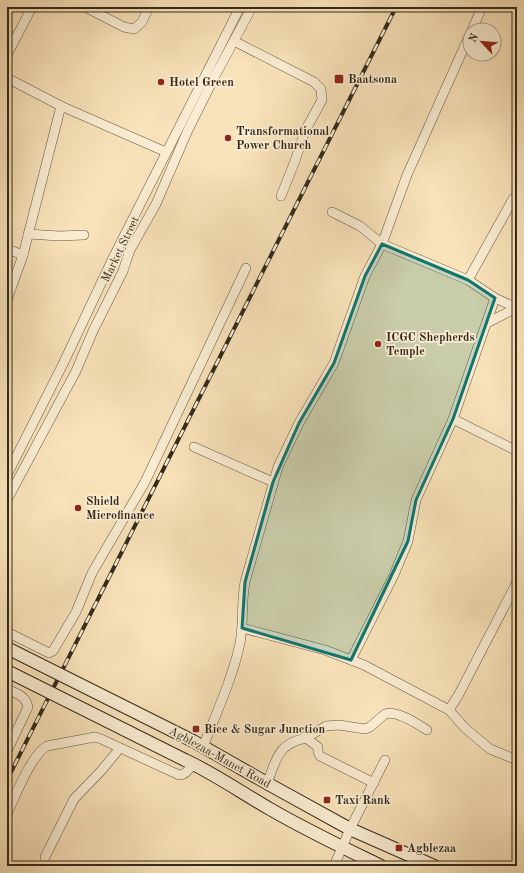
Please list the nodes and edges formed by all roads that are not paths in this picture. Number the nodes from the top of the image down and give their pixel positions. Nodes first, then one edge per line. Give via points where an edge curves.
1 (32, 7) edge
2 (85, 7) edge
3 (149, 7) edge
4 (240, 7) edge
5 (252, 7) edge
6 (482, 7) edge
7 (475, 22) edge
8 (234, 41) junction
9 (462, 52) edge
10 (7, 55) edge
11 (7, 78) edge
12 (61, 106) junction
13 (166, 152) junction
14 (517, 195) edge
15 (281, 196) dead end
16 (332, 212) dead end
17 (28, 234) junction
18 (84, 235) dead end
19 (382, 244) junction
20 (7, 249) edge
21 (23, 255) junction
22 (246, 268) dead end
23 (468, 280) junction
24 (495, 298) junction
25 (7, 300) edge
26 (517, 308) edge
27 (487, 323) junction
28 (453, 419) junction
29 (194, 447) dead end
30 (517, 451) edge
31 (7, 475) edge
32 (273, 482) junction
33 (7, 500) edge
34 (517, 582) edge
35 (242, 628) junction
36 (7, 632) edge
37 (7, 648) edge
38 (351, 660) junction
39 (7, 670) edge
40 (7, 689) edge
41 (449, 710) junction
42 (428, 730) dead end
43 (306, 738) junction
44 (198, 744) junction
45 (120, 748) junction
46 (7, 751) edge
47 (385, 760) dead end
48 (517, 760) edge
49 (189, 762) junction
50 (267, 783) junction
51 (374, 783) junction
52 (7, 814) edge
53 (350, 829) junction
54 (343, 848) junction
55 (45, 857) dead end
56 (334, 866) edge
57 (381, 866) edge
58 (434, 866) edge

1 - 10 street
2 - 3 street via 124,27 134,28 142,22
4 - 13 street, Market Street
5 - 8 street, Market Street
6 - 7 street
8 - 15 street via 314,82 321,90 322,100 305,131
8 - 33 street, Market Street via 188,130 156,204 130,250 123,271 76,372
9 - 19 street via 407,175
11 - 12 street
12 - 13 street
12 - 17 street
13 - 31 street, Market Street
14 - 23 street
16 - 19 street via 360,226
17 - 18 street
17 - 21 street
19 - 23 street
19 - 32 street via 365,276 334,362 299,423
20 - 21 street
21 - 25 street
22 - 36 street via 145,482 92,573 76,612 53,651 48,653
23 - 24 street
24 - 26 street
24 - 27 street
26 - 27 street
27 - 28 street
28 - 30 street
28 - 38 street via 416,500 408,541 394,575
29 - 32 street
32 - 35 street via 242,595
34 - 41 street
35 - 38 street via 325,650
35 - 44 street via 236,659
37 - 44 main road, Agblezaa-Manet Road, bridge
38 - 41 street
39 - 49 main road, Agblezaa-Manet Road, bridge
40 - 46 street via 22,696 28,707
41 - 48 street via 465,728 490,749
42 - 43 street via 398,714 388,713 365,729 326,726
43 - 50 street via 280,751
43 - 51 street via 318,747 320,756
44 - 50 main road, Agblezaa-Manet Road
45 - 49 street via 179,775 186,772
45 - 52 street via 95,738 47,746 40,750
45 - 55 street via 74,799
47 - 51 street
49 - 54 main road, Agblezaa-Manet Road
50 - 53 main road, Agblezaa-Manet Road
51 - 53 street
53 - 54 street
53 - 58 main road, Agblezaa-Manet Road
54 - 56 street
54 - 57 main road, Agblezaa-Manet Road

